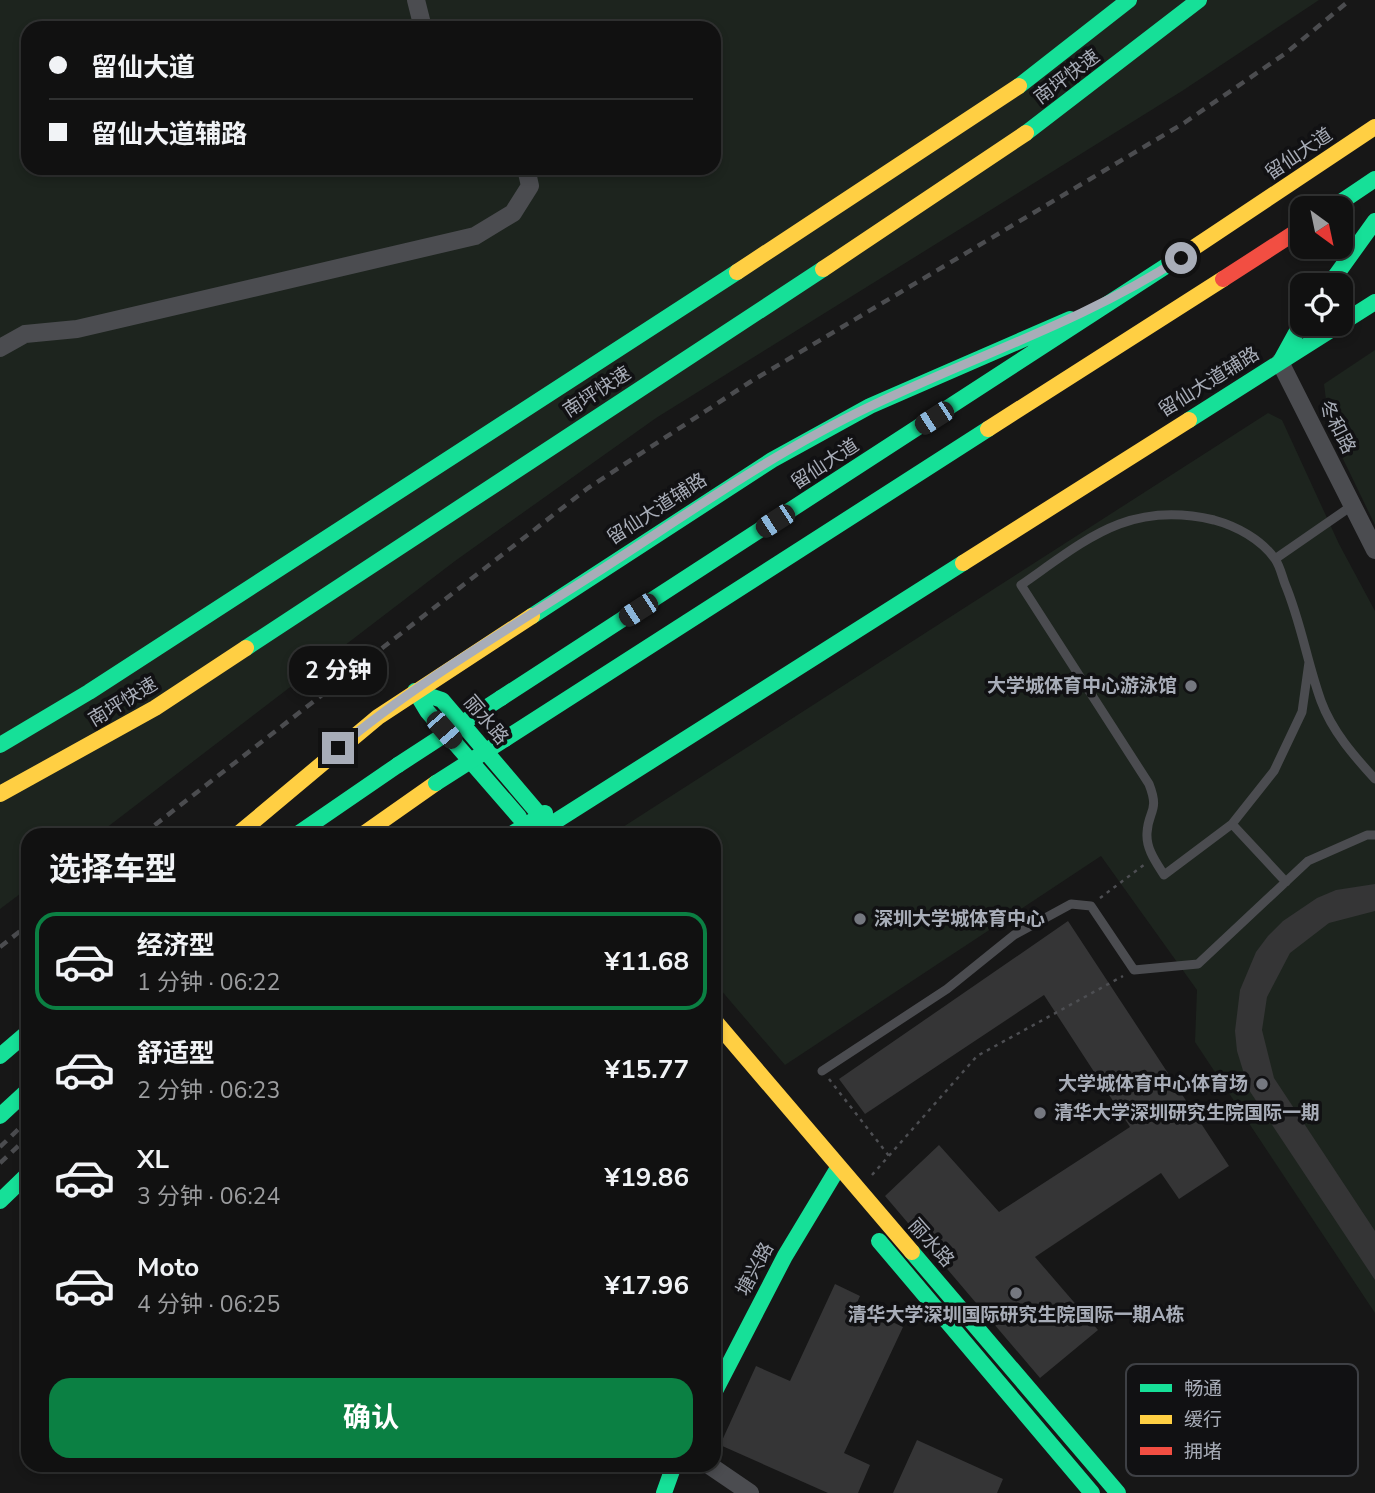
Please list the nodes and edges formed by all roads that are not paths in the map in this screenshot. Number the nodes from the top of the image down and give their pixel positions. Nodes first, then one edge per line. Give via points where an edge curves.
1 (416, 0) edge
2 (1129, 0) edge
3 (1199, 0) edge
4 (422, 21) edge
5 (1375, 127) edge
6 (528, 175) edge
7 (1375, 179) edge
8 (1350, 196) edge
9 (1375, 221) edge
10 (1290, 236) edge
11 (1338, 273) edge
12 (1375, 284) edge
13 (1139, 285) junction
14 (1353, 298) edge
15 (1375, 302) edge
16 (1291, 337) joint
17 (0, 348) edge
18 (1280, 362) junction
19 (1353, 505) junction
20 (1375, 550) edge
21 (1275, 559) junction
22 (1309, 662) junction
23 (415, 691) junction
24 (0, 744) edge
25 (1375, 779) edge
26 (0, 794) edge
27 (1232, 824) junction
28 (245, 828) edge
29 (306, 828) edge
30 (372, 828) edge
31 (538, 828) edge
32 (541, 828) edge
33 (541, 828) edge
34 (1375, 835) edge
35 (1286, 882) junction
36 (721, 1028) edge
37 (21, 1036) edge
38 (721, 1054) edge
39 (0, 1056) edge
40 (732, 1067) dead end
41 (822, 1071) road end
42 (21, 1096) edge
43 (0, 1116) edge
44 (838, 1168) junction
45 (21, 1169) edge
46 (21, 1171) edge
47 (0, 1180) edge
48 (0, 1201) edge
49 (869, 1230) dead end
50 (721, 1379) edge
51 (672, 1472) edge
52 (719, 1472) edge
53 (664, 1493) edge
54 (750, 1493) edge
55 (1092, 1493) edge
56 (1118, 1493) edge

1 - 4 street
2 - 24 main road, 南坪快速 via 982,113 100,685
3 - 26 main road, 南坪快速 via 1099,80 927,200 155,708
5 - 13 main road, 留仙大道
6 - 17 street via 530,186 513,213 475,236 77,330 25,334
7 - 8 main road
9 - 11 main road
10 - 30 main road, bridge
12 - 14 main road
13 - 23 main road, 留仙大道辅路 via 818,433
13 - 29 main road, 留仙大道, bridge
15 - 18 main road, 留仙大道辅路
16 - 18 main road
16 - 33 main road, 留仙大道辅路
18 - 19 street, 冬和路
18 - 32 main road, 留仙大道辅路
19 - 20 street, 冬和路
19 - 21 lane
21 - 22 lane via 1299,618
21 - 27 lane via 1238,526 1188,514 1146,514 1076,547 1021,585 1149,784 1155,800 1146,831 1153,858 1164,875
22 - 25 lane via 1321,703 1349,751
22 - 27 lane via 1302,712 1273,771
23 - 28 main road, 留仙大道辅路 via 350,737
23 - 31 main road, 丽水路 via 442,700
27 - 35 lane
34 - 35 lane via 1308,861
35 - 41 lane via 1198,964 1134,970 1090,906 1071,904 1014,935 947,989
36 - 44 main road, 丽水路
37 - 39 main road
38 - 40 main road
42 - 43 main road
44 - 50 main road, 塘兴路 via 785,1255
44 - 56 main road, 丽水路
45 - 47 main road
46 - 48 main road
49 - 55 main road, 丽水路
51 - 53 main road
52 - 54 street

